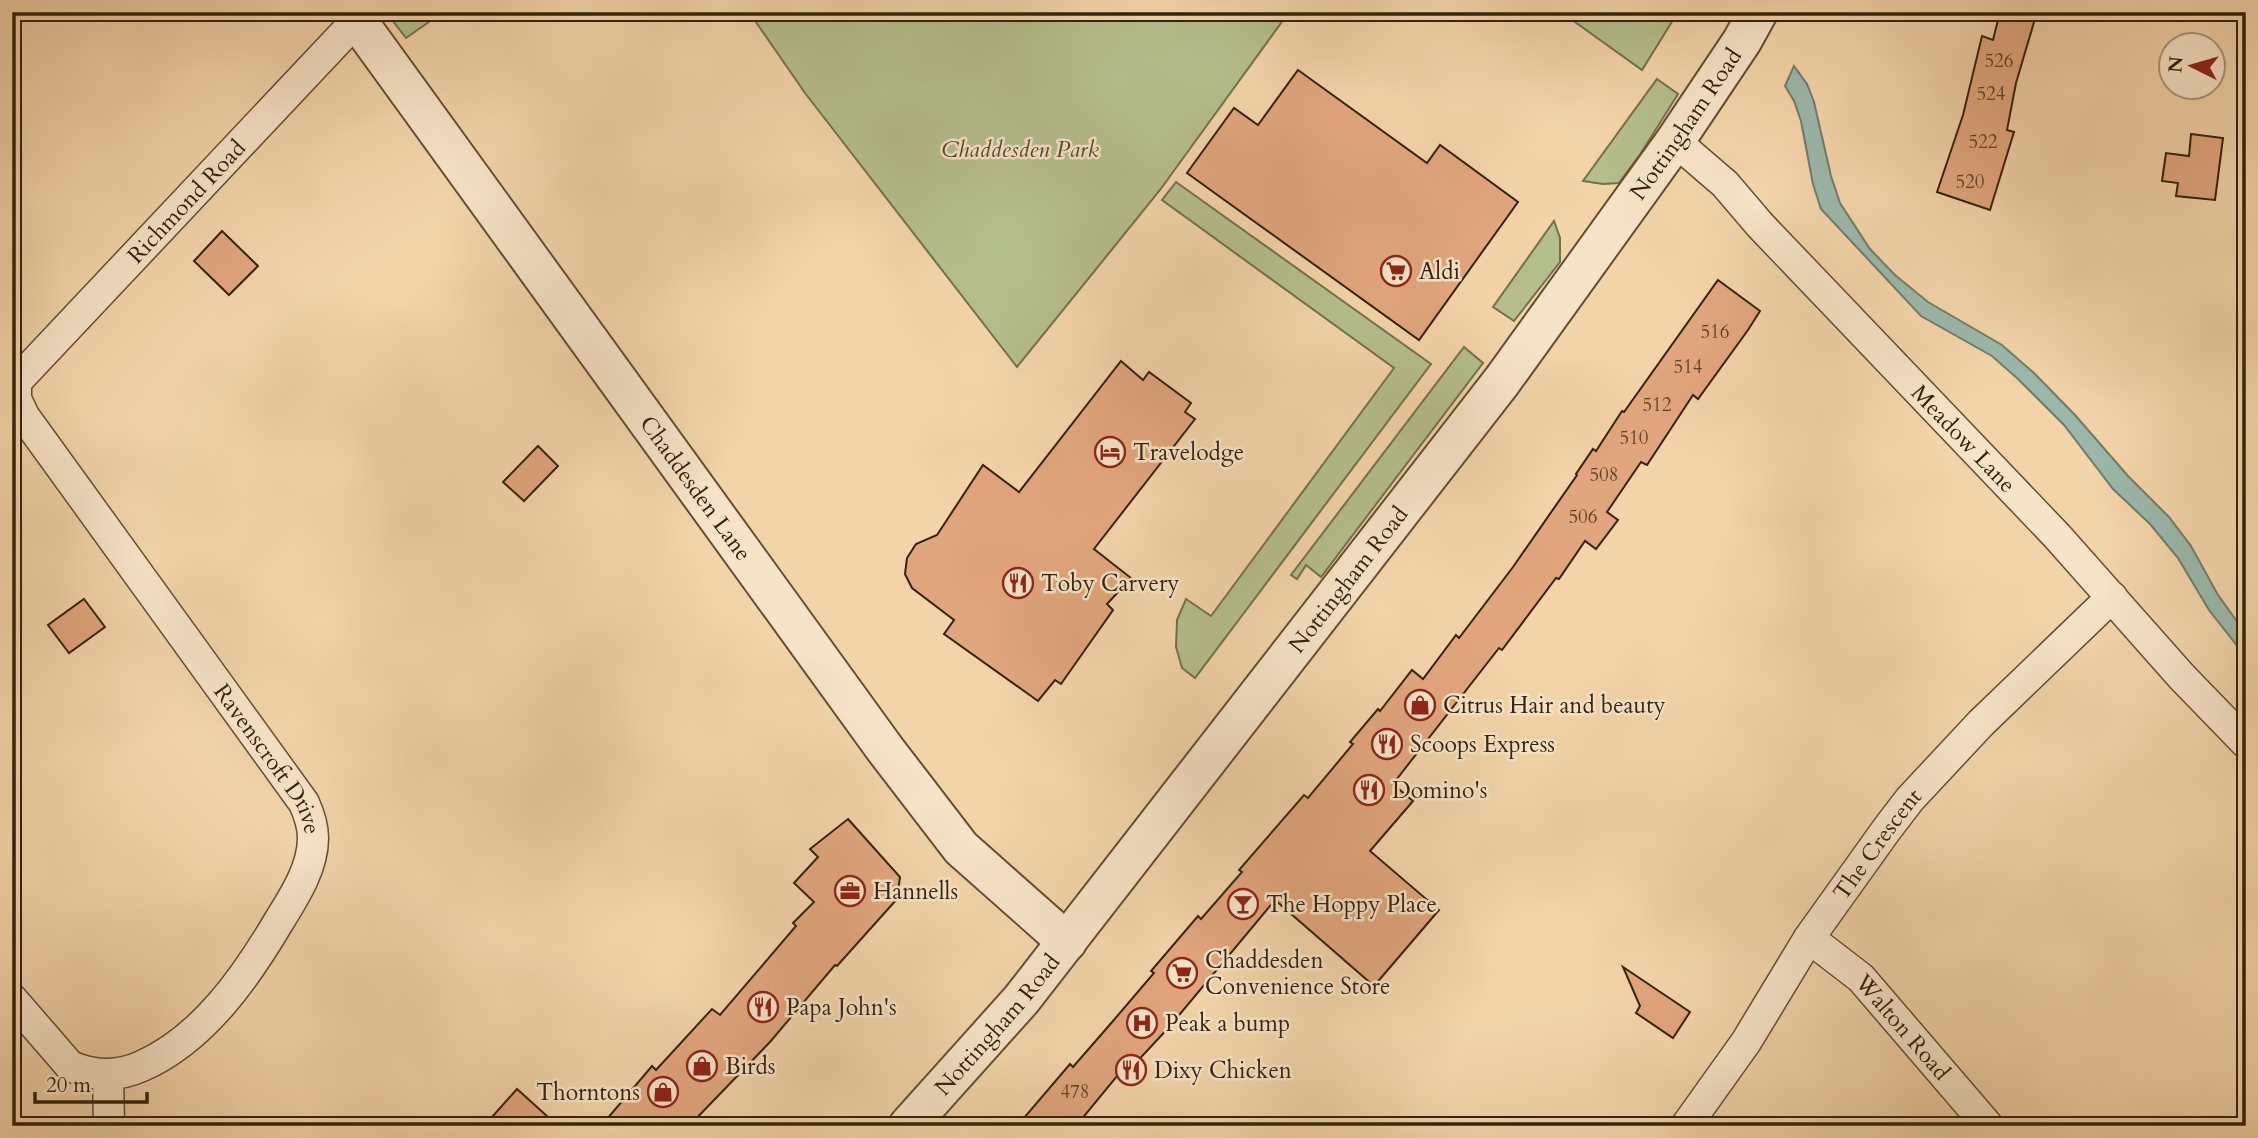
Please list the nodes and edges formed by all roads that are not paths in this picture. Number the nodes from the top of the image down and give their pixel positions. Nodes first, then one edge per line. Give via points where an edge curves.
1 (1758, 12) edge
2 (354, 16) edge
3 (1675, 141) junction
4 (14, 381) edge
5 (2112, 597) junction
6 (2246, 743) edge
7 (1809, 938) junction
8 (1067, 942) junction
9 (12, 999) edge
10 (108, 1074) junction
11 (109, 1126) edge
12 (908, 1126) edge
13 (1686, 1126) edge
14 (1988, 1126) edge

1 - 3 street, Nottingham Road
2 - 4 street, Richmond Road
2 - 8 street, Chaddesden Lane via 961,848
3 - 5 street, Meadow Lane via 1726,184
3 - 8 street, Nottingham Road via 1494,392
4 - 10 street, Ravenscroft Drive via 24,416 290,782 312,826 313,840 302,880 226,998 156,1059
5 - 6 street, Meadow Lane
5 - 7 street, The Crescent via 1981,723 1910,799
7 - 13 street, The Crescent via 1746,1042
7 - 14 street, Walton Road via 1861,978
8 - 12 street, Nottingham Road
9 - 10 street, Ravenscroft Drive via 70,1066
10 - 11 street

